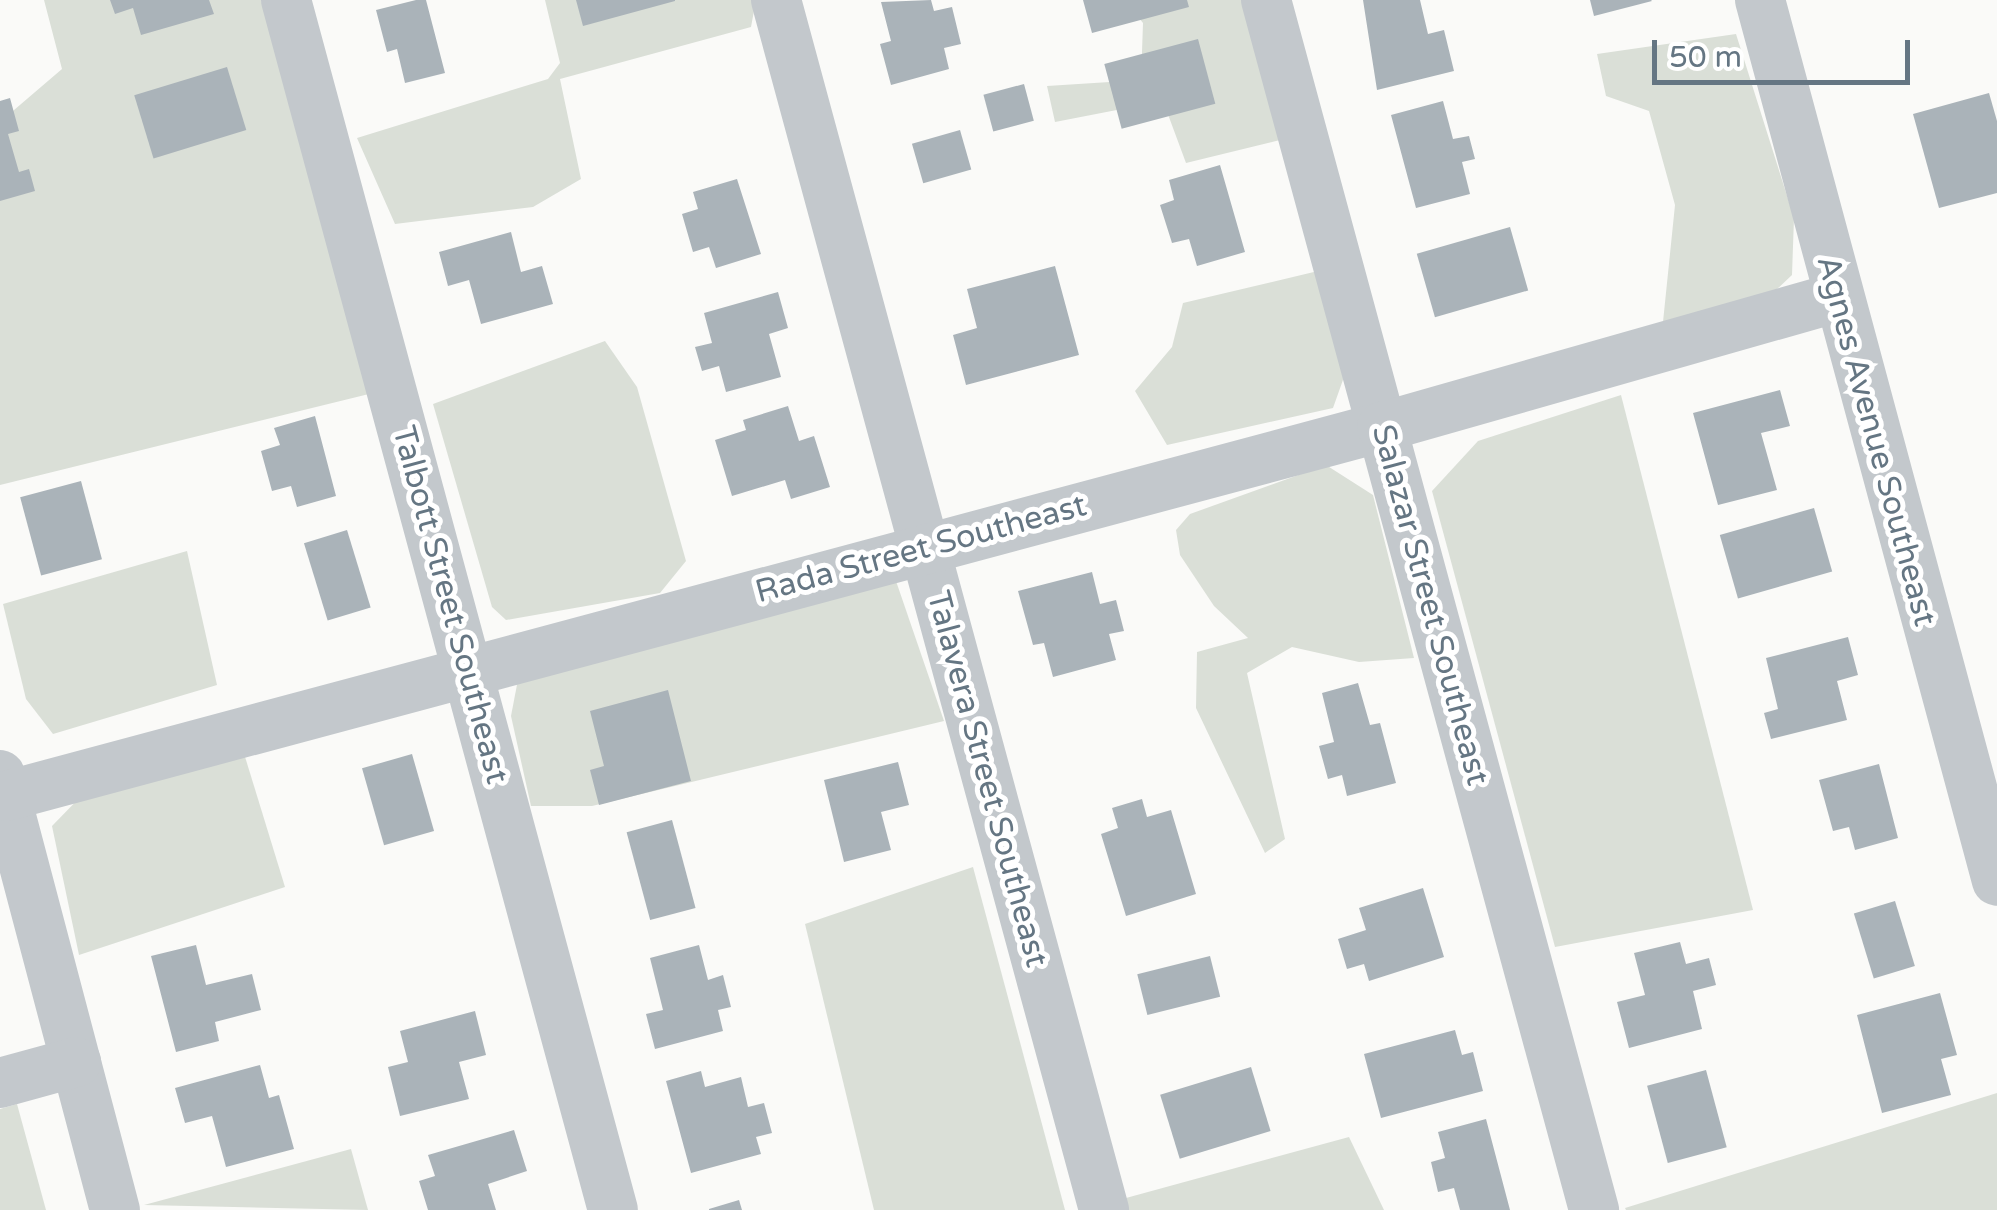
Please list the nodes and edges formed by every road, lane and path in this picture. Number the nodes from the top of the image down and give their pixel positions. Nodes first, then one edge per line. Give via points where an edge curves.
1 (286, 0) edge
2 (776, 0) edge
3 (1266, 0) edge
4 (1760, 0) edge
5 (1836, 298) junction
6 (1382, 427) junction
7 (924, 547) junction
8 (468, 672) junction
9 (1984, 774) edge
10 (3, 786) edge
11 (1997, 880) edge
12 (76, 1062) junction
13 (0, 1082) edge
14 (115, 1210) edge
15 (613, 1210) edge
16 (1104, 1210) edge
17 (1594, 1210) edge

1 - 8 street, Talbott Street Southeast
2 - 7 street, Talavera Street Southeast
3 - 6 street, Salazar Street Southeast
4 - 5 street, Agnes Avenue Southeast
5 - 6 street, Rada Street Southeast
5 - 9 street, Agnes Avenue Southeast
6 - 7 street, Rada Street Southeast
6 - 17 street, Salazar Street Southeast
7 - 8 street, Rada Street Southeast
7 - 16 street, Talavera Street Southeast
8 - 10 street, Rada Street Southeast
8 - 15 street, Talbott Street Southeast
9 - 11 street, Agnes Avenue Southeast
10 - 12 street
12 - 13 street
12 - 14 street

